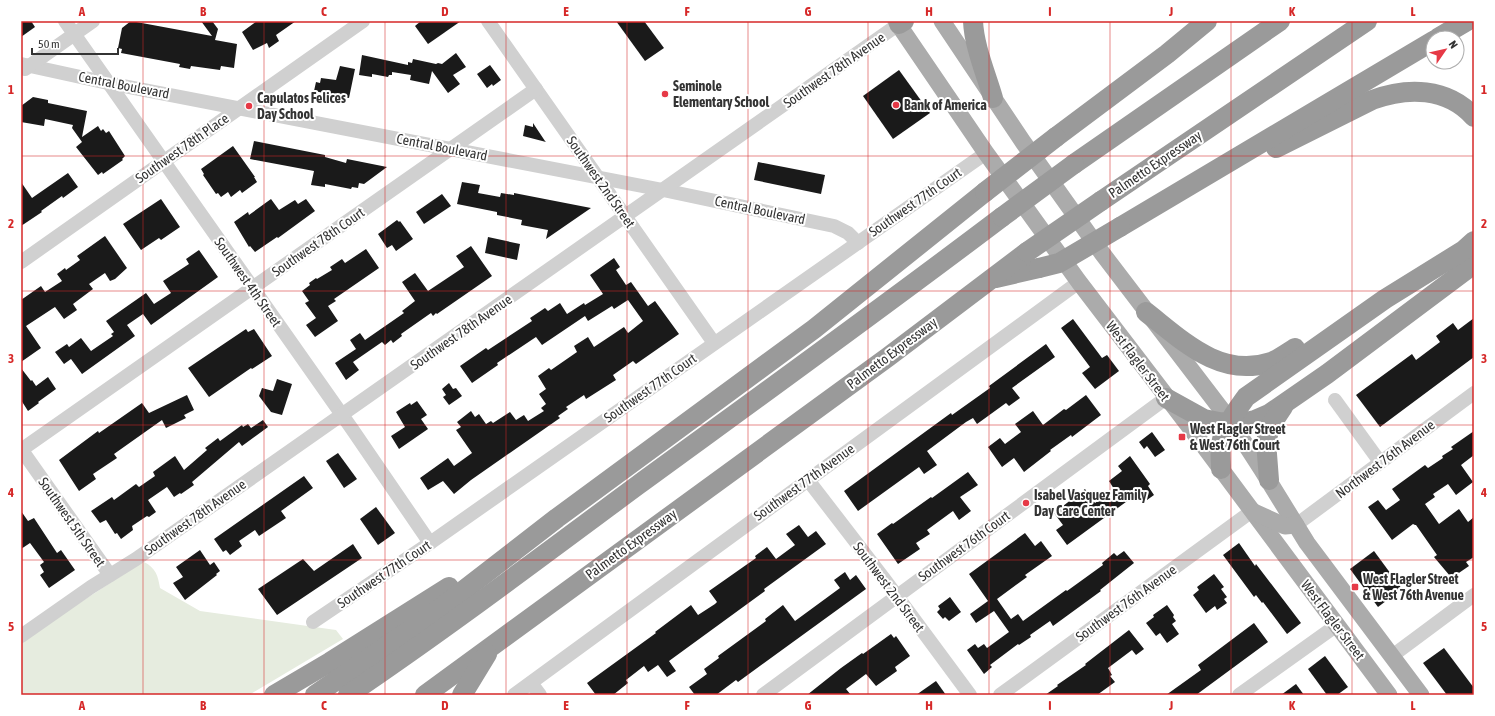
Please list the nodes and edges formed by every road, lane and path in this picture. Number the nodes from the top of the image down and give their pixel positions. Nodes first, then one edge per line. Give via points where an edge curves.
1 (65, 21) edge
2 (93, 21) edge
3 (363, 21) edge
4 (488, 21) edge
5 (942, 21) edge
6 (973, 21) edge
7 (1207, 21) edge
8 (1218, 21) edge
9 (1280, 21) edge
10 (1367, 21) edge
11 (1467, 21) edge
12 (900, 22) edge
13 (1452, 30) edge
14 (75, 34) junction
15 (1425, 46) edge
16 (1167, 54) junction
17 (24, 67) edge
18 (108, 83) junction
19 (536, 89) junction
20 (993, 98) junction
21 (240, 107) junction
22 (1474, 117) edge
23 (450, 149) junction
24 (986, 153) junction
25 (163, 161) junction
26 (597, 178) junction
27 (1202, 178) junction
28 (663, 190) junction
29 (625, 216) junction
30 (1474, 242) edge
31 (858, 243) junction
32 (21, 262) edge
33 (1474, 264) edge
34 (988, 280) junction
35 (1078, 282) junction
36 (252, 288) junction
37 (1146, 312) junction
38 (1331, 337) junction
39 (714, 343) junction
40 (1474, 393) edge
41 (1166, 398) junction
42 (1335, 400) dead end
43 (1286, 403) junction
44 (342, 415) junction
45 (1231, 422) junction
46 (21, 450) edge
47 (1380, 462) junction
48 (1221, 469) junction
49 (808, 480) junction
50 (1269, 480) junction
51 (1252, 511) junction
52 (557, 518) junction
53 (1296, 525) junction
54 (430, 543) junction
55 (110, 575) junction
56 (1474, 595) edge
57 (897, 596) junction
58 (313, 622) dead end
59 (1336, 625) junction
60 (21, 636) edge
61 (492, 646) junction
62 (1357, 652) junction
63 (1392, 656) junction
64 (531, 683) junction
65 (274, 695) edge
66 (315, 695) edge
67 (348, 695) edge
68 (425, 695) edge
69 (462, 695) edge
70 (514, 695) edge
71 (540, 695) edge
72 (763, 695) edge
73 (970, 695) edge
74 (1000, 695) edge
75 (1239, 695) edge
76 (1389, 695) edge
77 (1421, 695) edge

1 - 14 street, Southwest 4th Street
2 - 14 street
3 - 21 street, Southwest 78th Place
4 - 19 street, Southwest 2nd Street
5 - 20 main road, West Flagler Street
6 - 20 highway
7 - 16 highway
8 - 16 highway
9 - 67 highway, bridge via 1002,216 419,646
10 - 34 highway, Palmetto Expressway, bridge
11 - 13 highway
12 - 24 main road, West Flagler Street
12 - 28 street, Southwest 78th Avenue
14 - 17 street
14 - 18 street, Southwest 4th Street
15 - 27 highway
16 - 52 highway, bridge via 1056,136 814,329
17 - 18 street, Central Boulevard
18 - 21 street, Central Boulevard
18 - 25 street, Southwest 4th Street
19 - 23 street, Southwest 78th Court
19 - 26 street, Southwest 2nd Street
20 - 37 main road, West Flagler Street
21 - 23 street, Central Boulevard
21 - 25 street, Southwest 78th Place
22 - 27 highway via 1460,105 1438,95 1418,91 1395,93 1372,100 1240,166
23 - 26 street, Central Boulevard
23 - 36 street, Southwest 78th Court
24 - 31 street, Southwest 77th Court
24 - 35 main road, West Flagler Street
25 - 32 street, Southwest 78th Place
25 - 36 street, Southwest 4th Street
26 - 28 street, Central Boulevard
26 - 29 street, Southwest 2nd Street
27 - 34 highway, bridge via 1059,263
28 - 29 street, Southwest 78th Avenue
28 - 31 street, Central Boulevard via 834,226 848,233
29 - 39 street, Southwest 2nd Street
29 - 44 street, Southwest 78th Avenue
30 - 38 highway
31 - 39 street, Southwest 77th Court
33 - 43 highway
34 - 61 highway, Palmetto Expressway via 888,357
35 - 41 main road, West Flagler Street
35 - 49 street, Southwest 77th Avenue
36 - 44 street, Southwest 4th Street
36 - 46 street, Southwest 78th Court
37 - 38 highway via 1191,347 1217,361 1238,366 1257,366 1272,362 1294,348
37 - 45 main road, West Flagler Street
38 - 45 highway via 1246,397
39 - 54 street, Southwest 77th Court
40 - 47 street, Northwest 76th Avenue
41 - 45 highway via 1204,419
41 - 48 main road, West Flagler Street
41 - 57 street, Southwest 76th Court
42 - 47 street
43 - 45 highway via 1256,420
43 - 50 highway via 1271,425 1266,440
44 - 54 street, Southwest 4th Street
44 - 55 street, Southwest 78th Avenue
45 - 48 highway via 1221,446
45 - 50 main road, West Flagler Street
46 - 55 street, Southwest 5th Street
47 - 53 street, Northwest 76th Avenue
48 - 51 main road, West Flagler Street
49 - 57 street, Southwest 2nd Street
49 - 64 street, Southwest 77th Avenue
50 - 53 main road, West Flagler Street
51 - 53 main road via 1285,526
51 - 59 main road, West Flagler Street
51 - 74 street, Southwest 76th Avenue
52 - 65 highway
52 - 66 highway via 433,614
53 - 63 main road, West Flagler Street
54 - 58 street, Southwest 77th Court
55 - 60 street, Southwest 78th Avenue
56 - 63 street
57 - 72 street, Southwest 76th Court
57 - 73 street, Southwest 2nd Street
59 - 62 main road, West Flagler Street
59 - 75 street
61 - 68 highway, Palmetto Expressway
61 - 69 highway
62 - 63 main road via 1377,658
62 - 76 main road, West Flagler Street
63 - 77 main road, West Flagler Street
64 - 70 street, Southwest 77th Avenue
64 - 71 street

